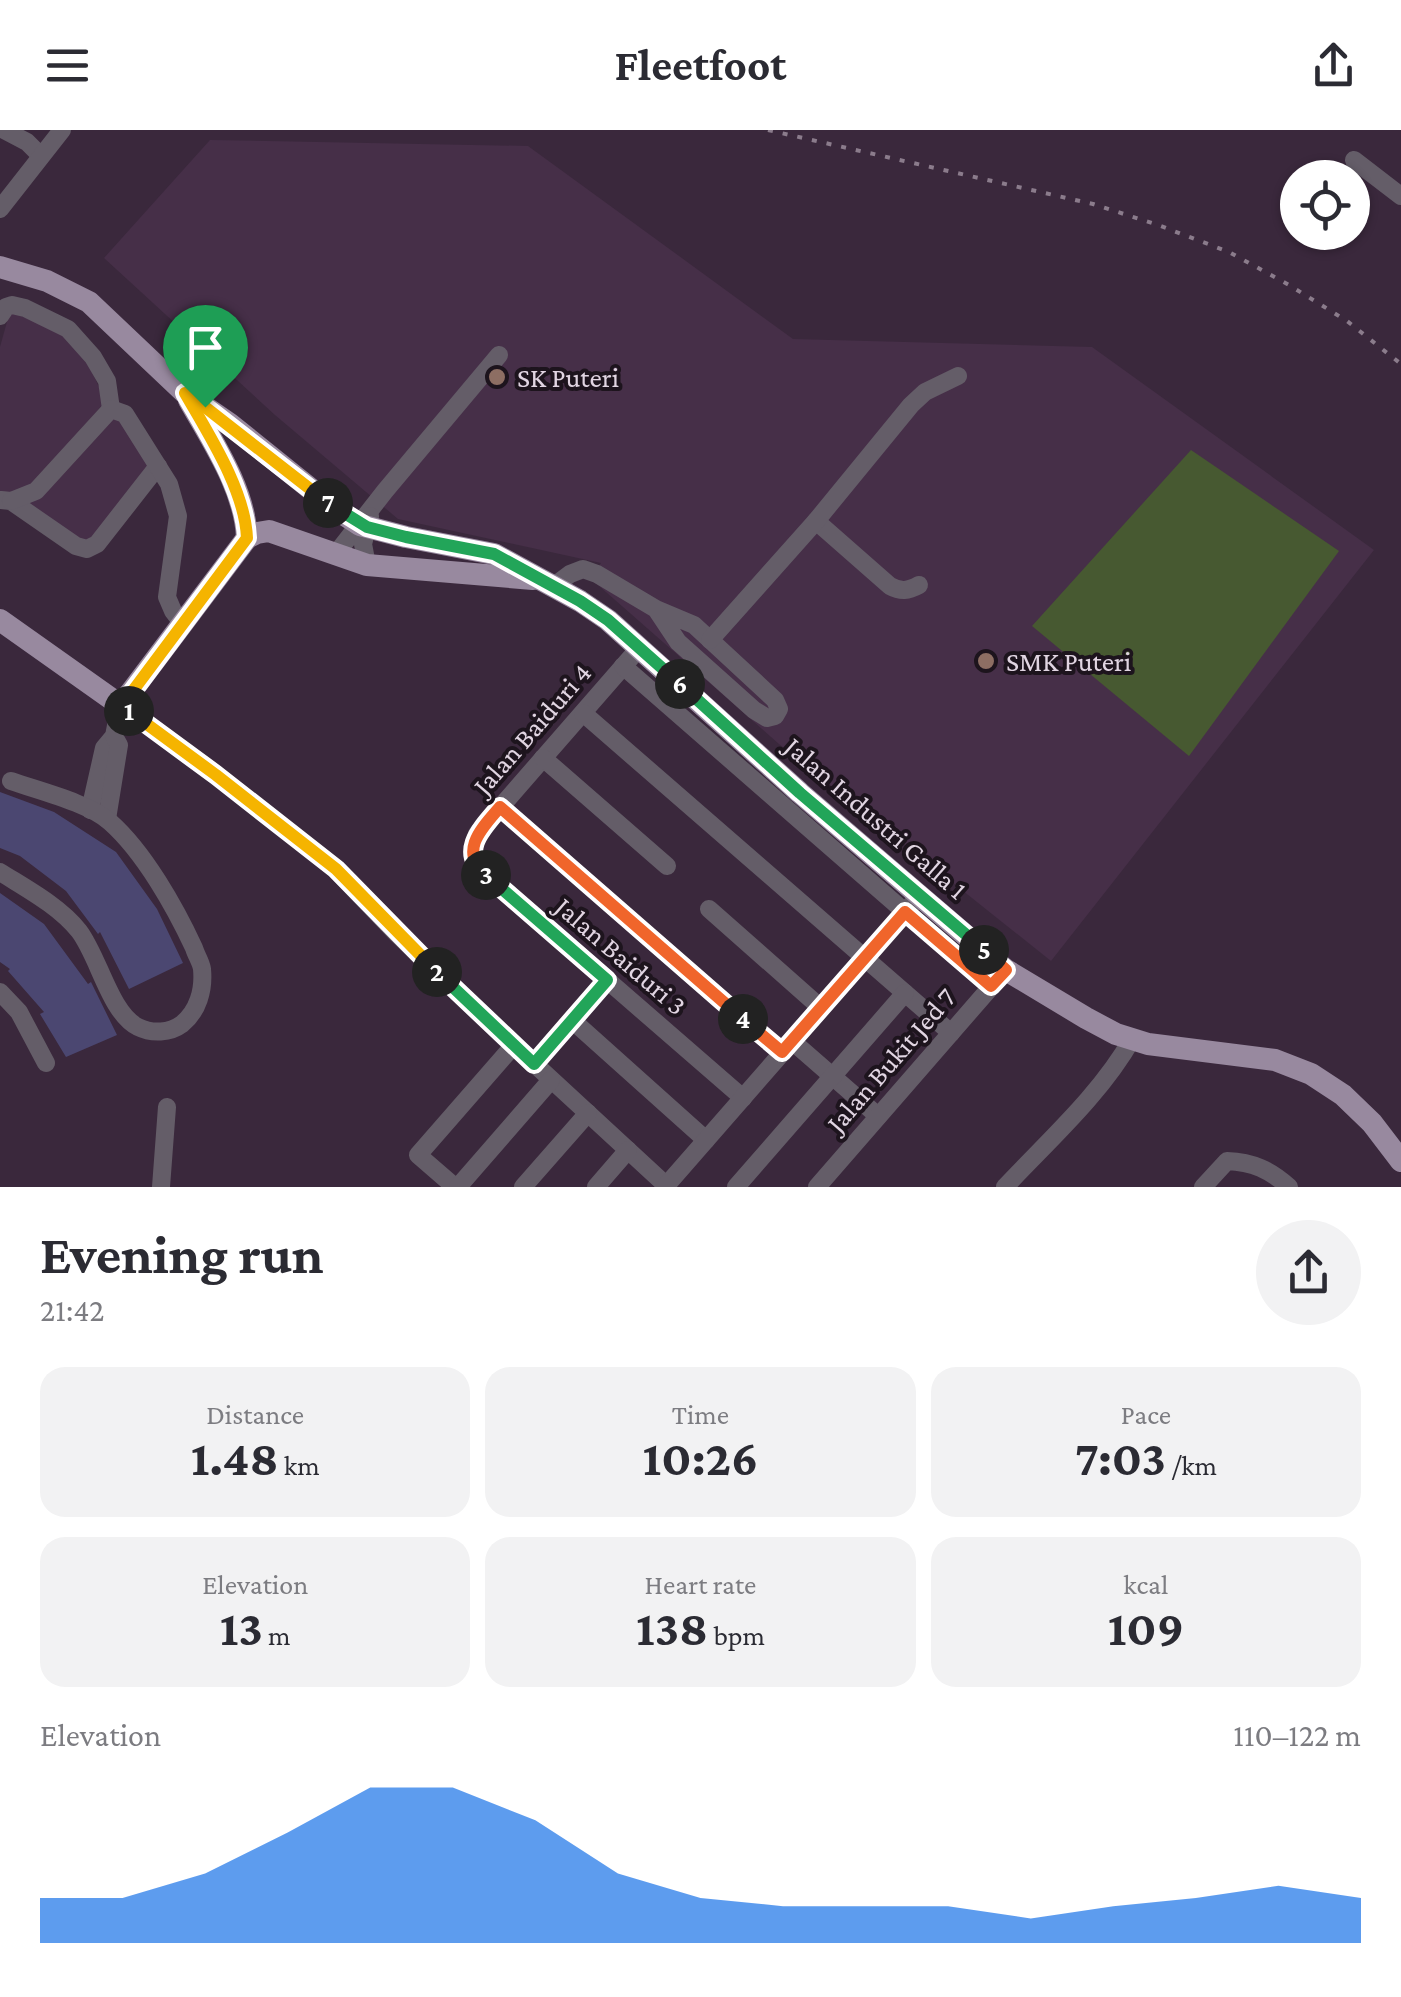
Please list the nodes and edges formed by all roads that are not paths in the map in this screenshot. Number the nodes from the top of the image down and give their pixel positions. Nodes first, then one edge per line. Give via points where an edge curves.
1 (4, 130) edge
2 (62, 130) edge
3 (41, 156) junction
4 (1370, 172) edge
5 (1401, 196) edge
6 (2, 202) edge
7 (0, 267) edge
8 (0, 316) edge
9 (499, 355) dead end
10 (958, 376) dead end
11 (185, 393) junction
12 (111, 409) junction
13 (158, 466) junction
14 (6, 500) edge
15 (367, 519) junction
16 (816, 521) junction
17 (247, 538) junction
18 (335, 555) junction
19 (367, 566) junction
20 (547, 583) junction
21 (919, 585) dead end
22 (656, 610) junction
23 (0, 620) edge
24 (183, 624) junction
25 (710, 640) junction
26 (640, 647) junction
27 (623, 666) junction
28 (120, 704) junction
29 (582, 713) junction
30 (114, 736) junction
31 (543, 758) junction
32 (12, 781) dead end
33 (500, 807) junction
34 (90, 810) junction
35 (107, 819) junction
36 (473, 850) joint
37 (668, 866) dead end
38 (0, 872) edge
39 (912, 903) junction
40 (708, 910) dead end
41 (864, 958) junction
42 (998, 978) junction
43 (607, 980) junction
44 (0, 992) edge
45 (904, 993) junction
46 (821, 1008) junction
47 (572, 1020) junction
48 (950, 1034) junction
49 (1132, 1039) junction
50 (514, 1046) junction
51 (787, 1047) junction
52 (46, 1063) dead end
53 (534, 1064) junction
54 (832, 1076) junction
55 (551, 1080) junction
56 (742, 1098) junction
57 (167, 1107) dead end
58 (588, 1113) junction
59 (878, 1116) junction
60 (706, 1140) junction
61 (628, 1150) junction
62 (1401, 1160) edge
63 (667, 1186) edge
64 (160, 1187) edge
65 (457, 1187) edge
66 (523, 1187) edge
67 (596, 1187) edge
68 (736, 1187) edge
69 (817, 1187) edge
70 (1005, 1187) edge
71 (1204, 1187) edge
72 (1289, 1187) edge

1 - 3 street
2 - 3 street
3 - 6 street
4 - 5 street
7 - 11 main road via 89,302
8 - 12 street via 12,305 68,329 106,381
9 - 15 street
10 - 16 street via 911,405
11 - 15 main road via 337,510
11 - 17 main road via 233,484
12 - 13 street via 125,414
12 - 14 street via 36,490
13 - 14 street via 87,548
13 - 24 street via 178,516 167,596
15 - 18 street
15 - 19 street
15 - 20 main road, Jalan Industri Galla 1 via 406,537 494,554
16 - 21 street via 890,586 900,591
16 - 25 street
17 - 18 main road via 269,532
17 - 24 main road
18 - 19 main road
19 - 20 main road
20 - 22 street via 583,569
20 - 26 main road, Jalan Industri Galla 1
22 - 25 street via 694,625
22 - 25 street via 678,642 754,710 775,716 775,700
23 - 28 main road
24 - 28 main road
26 - 27 street, Jalan Baiduri 4
26 - 39 main road, Jalan Industri Galla 1
27 - 29 street, Jalan Baiduri 4
27 - 39 street
28 - 30 street
28 - 50 street via 336,869
29 - 31 street, Jalan Baiduri 4
29 - 41 street
30 - 34 street via 104,748
30 - 35 street via 119,745
31 - 33 street, Jalan Baiduri 4
31 - 37 street
32 - 34 street
33 - 36 street, Jalan Baiduri 4 via 477,834
33 - 51 street
34 - 35 street
35 - 38 street via 177,911 202,967 192,1016 176,1028 153,1032 136,1026 78,930
36 - 43 street, Jalan Baiduri 3 via 477,867
39 - 41 street
39 - 42 main road, Jalan Industri Galla 1
40 - 46 street
41 - 45 street
41 - 46 street
42 - 48 street, Jalan Bukit Jed 7
42 - 49 main road, Jalan Industri Galla 1
43 - 47 street
43 - 56 street, Jalan Baiduri 3
44 - 52 street via 19,1012
45 - 48 street
45 - 54 street
46 - 51 street
47 - 53 street
47 - 60 street
48 - 59 street, Jalan Bukit Jed 7
49 - 62 main road, Jalan Industri Galla 1 via 1275,1060 1310,1074 1372,1122
49 - 70 street via 1100,1086
50 - 53 street
50 - 65 street via 418,1155
51 - 54 street
51 - 56 street
53 - 55 street
54 - 59 street
54 - 68 street
55 - 58 street
55 - 65 street
56 - 60 street
57 - 64 street
58 - 61 street
58 - 66 street
59 - 69 street, Jalan Bukit Jed 7
60 - 63 street
61 - 63 street
61 - 67 street
71 - 72 street via 1227,1161 1248,1162

